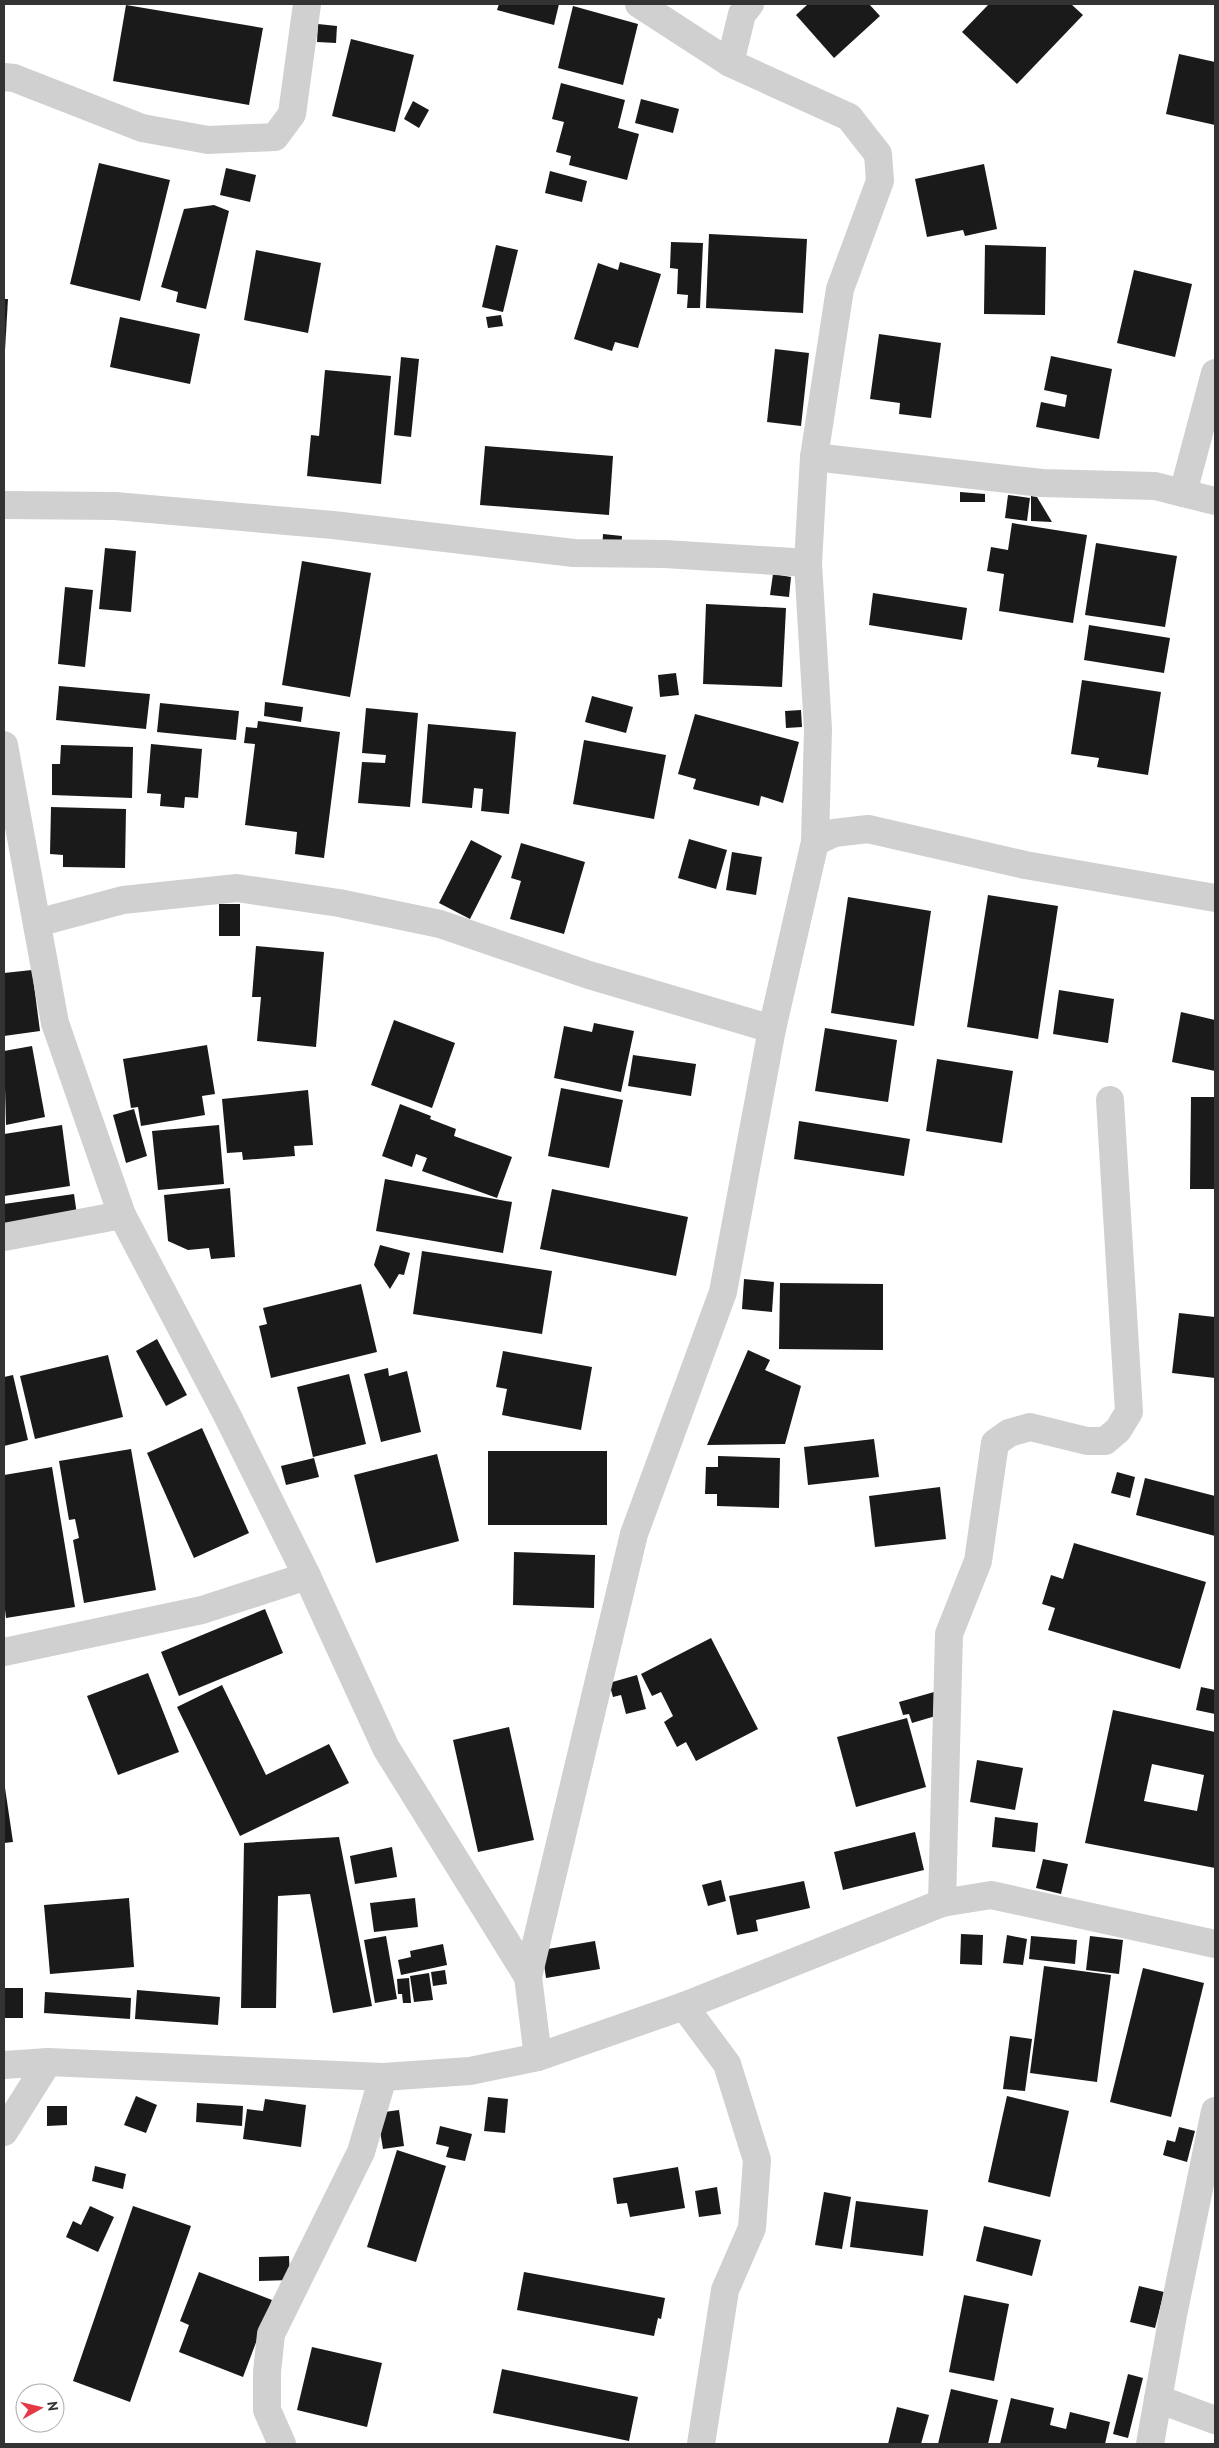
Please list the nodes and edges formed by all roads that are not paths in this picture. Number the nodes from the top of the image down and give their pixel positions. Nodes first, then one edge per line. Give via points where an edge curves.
1 (307, 4) edge
2 (639, 4) edge
3 (750, 4) edge
4 (730, 64) junction
5 (4, 77) edge
6 (1215, 373) edge
7 (814, 457) junction
8 (1183, 493) junction
9 (1215, 502) edge
10 (4, 505) edge
11 (808, 563) junction
12 (4, 745) edge
13 (815, 842) junction
14 (1215, 898) edge
15 (36, 923) junction
16 (772, 1029) junction
17 (1110, 1100) dead end
18 (122, 1215) junction
19 (4, 1237) edge
20 (307, 1576) junction
21 (4, 1652) edge
22 (942, 1903) junction
23 (1215, 1944) edge
24 (528, 1977) junction
25 (684, 2006) junction
26 (538, 2057) junction
27 (48, 2062) junction
28 (4, 2064) edge
29 (383, 2077) junction
30 (1215, 2111) edge
31 (4, 2132) edge
32 (1158, 2399) junction
33 (1215, 2420) edge
34 (282, 2444) edge
35 (701, 2444) edge
36 (1150, 2444) edge

1 - 5 street via 292,114 275,137 208,140 142,128 14,78
2 - 4 street
3 - 4 street via 742,14
4 - 7 street via 849,117 878,154 880,181 840,289
6 - 8 street
7 - 8 street via 1042,483 1155,486
7 - 11 street
8 - 9 street
10 - 11 street via 115,506 333,525 574,553 665,554
11 - 13 street via 818,729
12 - 15 street
13 - 14 street via 834,833 868,829 1025,865
13 - 16 street
15 - 16 street via 123,900 237,888 338,903 440,924 589,975
15 - 18 street via 55,1023
16 - 24 street via 723,1292 634,1534
17 - 22 street via 1129,1412 1118,1430 1105,1441 1087,1441 1030,1427 1009,1433 995,1443 978,1561 949,1634
18 - 19 street
18 - 20 street
20 - 21 street via 202,1610
20 - 24 street via 386,1748
22 - 23 street via 991,1895
22 - 25 street
24 - 26 street
25 - 26 street
25 - 35 street via 727,2064 757,2160 752,2228 725,2290
26 - 29 street via 470,2071
27 - 28 street
27 - 29 street
27 - 31 street
29 - 34 street via 361,2152 271,2334 267,2410
30 - 32 street
32 - 33 street
32 - 36 street

